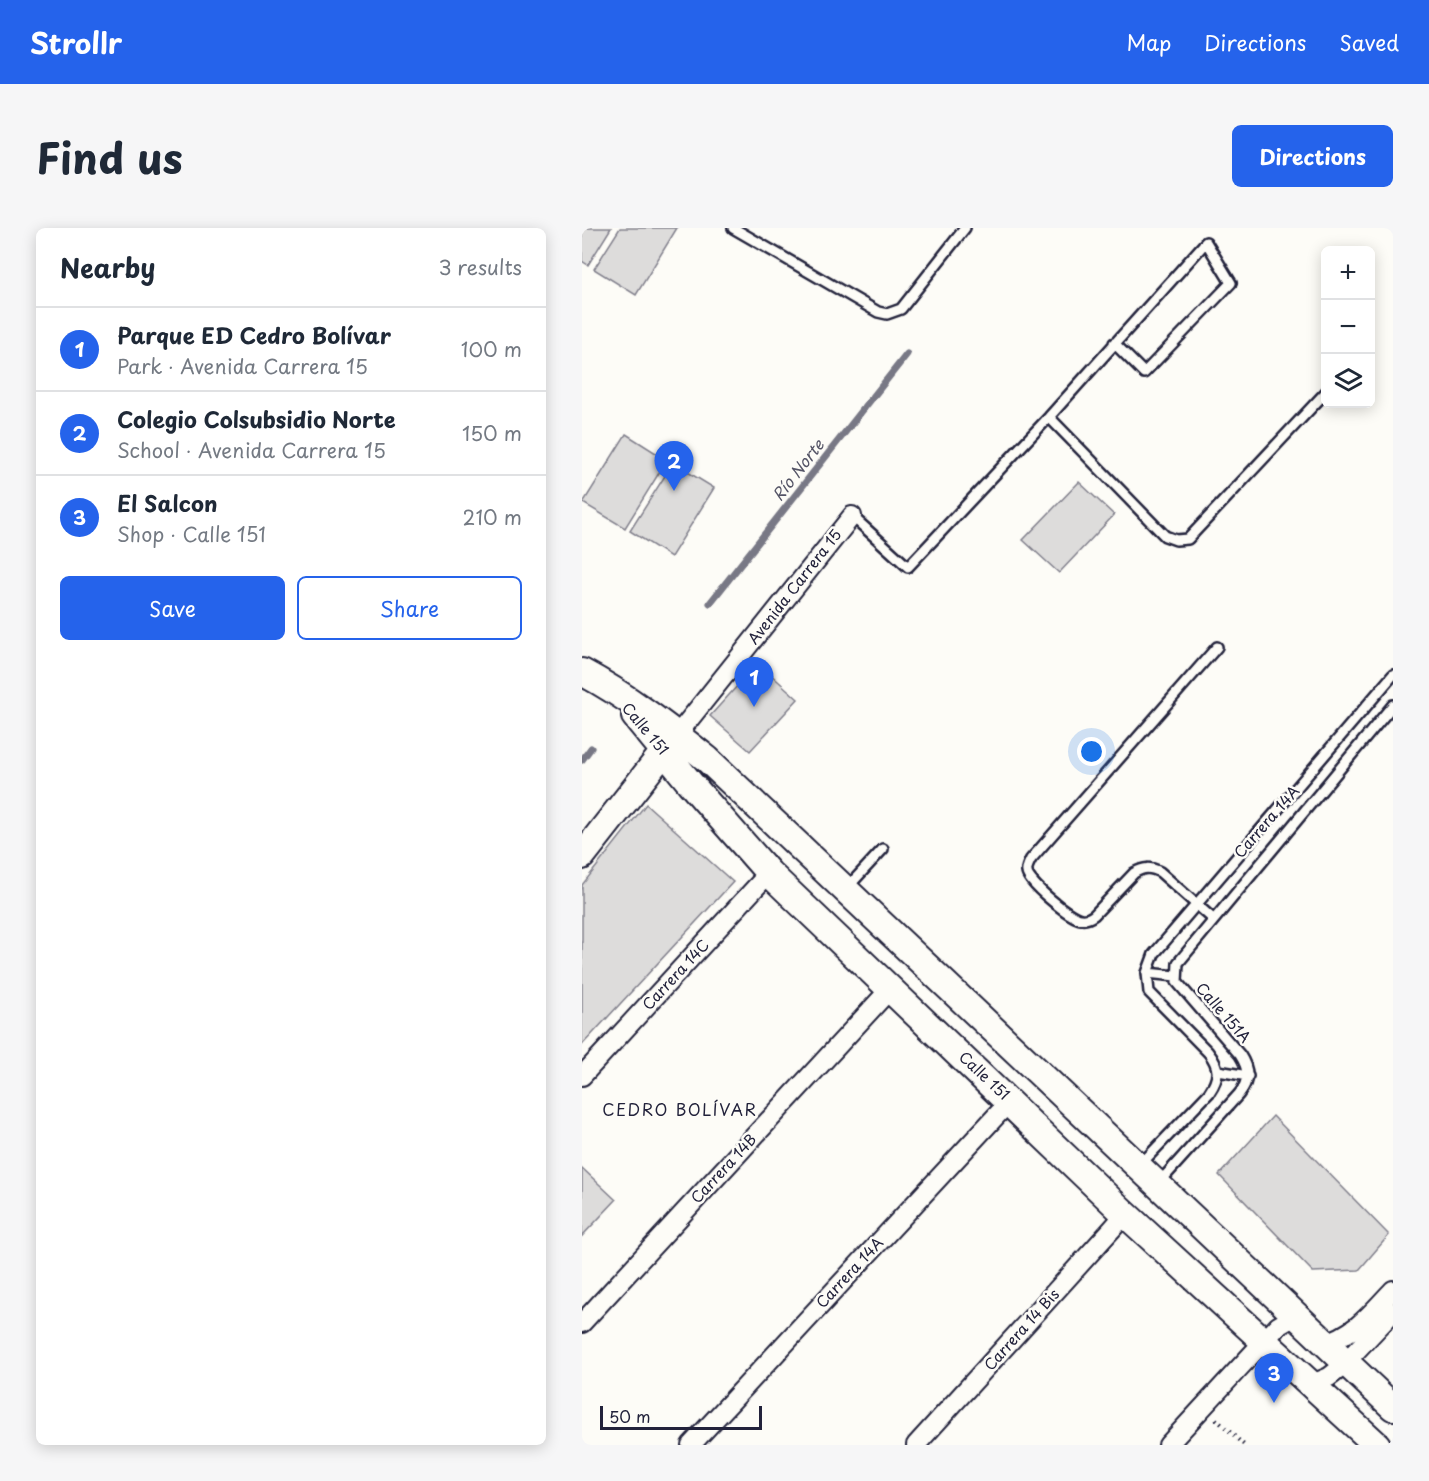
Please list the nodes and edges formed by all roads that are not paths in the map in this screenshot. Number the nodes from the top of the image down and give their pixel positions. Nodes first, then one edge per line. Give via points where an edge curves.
1 (733, 228) edge
2 (965, 228) edge
3 (1114, 342) junction
4 (1321, 397) edge
5 (1049, 417) junction
6 (852, 516) joint
7 (1217, 647) dead end
8 (582, 672) edge
9 (1393, 675) edge
10 (1393, 705) edge
11 (671, 743) junction
12 (1313, 768) junction
13 (1328, 782) junction
14 (883, 849) dead end
15 (582, 856) edge
16 (769, 873) junction
17 (845, 890) junction
18 (1197, 904) junction
19 (1213, 919) junction
20 (1147, 973) junction
21 (1176, 973) junction
22 (891, 988) junction
23 (1218, 1071) junction
24 (582, 1076) edge
25 (1248, 1076) junction
26 (1010, 1101) junction
27 (1138, 1167) junction
28 (1157, 1186) junction
29 (1122, 1211) junction
30 (1393, 1290) edge
31 (1393, 1312) edge
32 (1295, 1316) junction
33 (582, 1323) edge
34 (1263, 1342) junction
35 (1324, 1343) junction
36 (1345, 1363) junction
37 (1312, 1384) junction
38 (1393, 1407) edge
39 (691, 1445) edge
40 (916, 1445) edge
41 (1168, 1445) edge
42 (1377, 1445) edge

1 - 2 lane via 852,298 887,314 902,309
3 - 3 lane via 1130,326 1206,242 1231,283 1144,373
3 - 5 lane
4 - 5 lane via 1188,539 1176,540 1165,536
5 - 6 lane via 908,567
6 - 11 street, Avenida Carrera 15
7 - 18 lane via 1031,859 1026,870 1029,880 1082,920 1094,915 1142,868 1160,872
8 - 11 street, Calle 151 via 611,688
9 - 12 lane, Carrera 14A
10 - 13 lane, Carrera 14A
11 - 15 street, Avenida Carrera 15
11 - 16 street, Calle 151 via 690,783
11 - 17 street, Calle 151 via 707,759
12 - 13 lane
12 - 18 lane, Carrera 14A
13 - 19 lane, Carrera 14A
14 - 17 lane
16 - 22 street, Calle 151
16 - 24 street, Carrera 14C
17 - 27 street, Calle 151
18 - 19 lane
18 - 20 lane, Carrera 14A via 1154,954
19 - 21 lane, Carrera 14A via 1182,957
20 - 21 lane
20 - 23 lane via 1149,992 1208,1052
21 - 25 lane, Calle 151A via 1177,982 1240,1055
22 - 26 street, Calle 151
22 - 33 street, Carrera 14B
23 - 25 lane
23 - 27 lane via 1209,1093
25 - 28 lane via 1239,1094
26 - 29 street, Calle 151
26 - 39 street, Carrera 14A
27 - 28 street, Calle 151
27 - 29 street via 1119,1187
28 - 29 street
28 - 32 street, Calle 151
29 - 34 street, Calle 151
29 - 40 street, Carrera 14 Bis via 1119,1221
30 - 35 street via 1351,1332
31 - 36 street
32 - 34 street
32 - 35 street, Calle 151
34 - 37 street, Calle 151
34 - 41 street
35 - 36 street, Calle 151
36 - 37 street via 1329,1377
36 - 38 street, Calle 151
37 - 42 street, Calle 151

